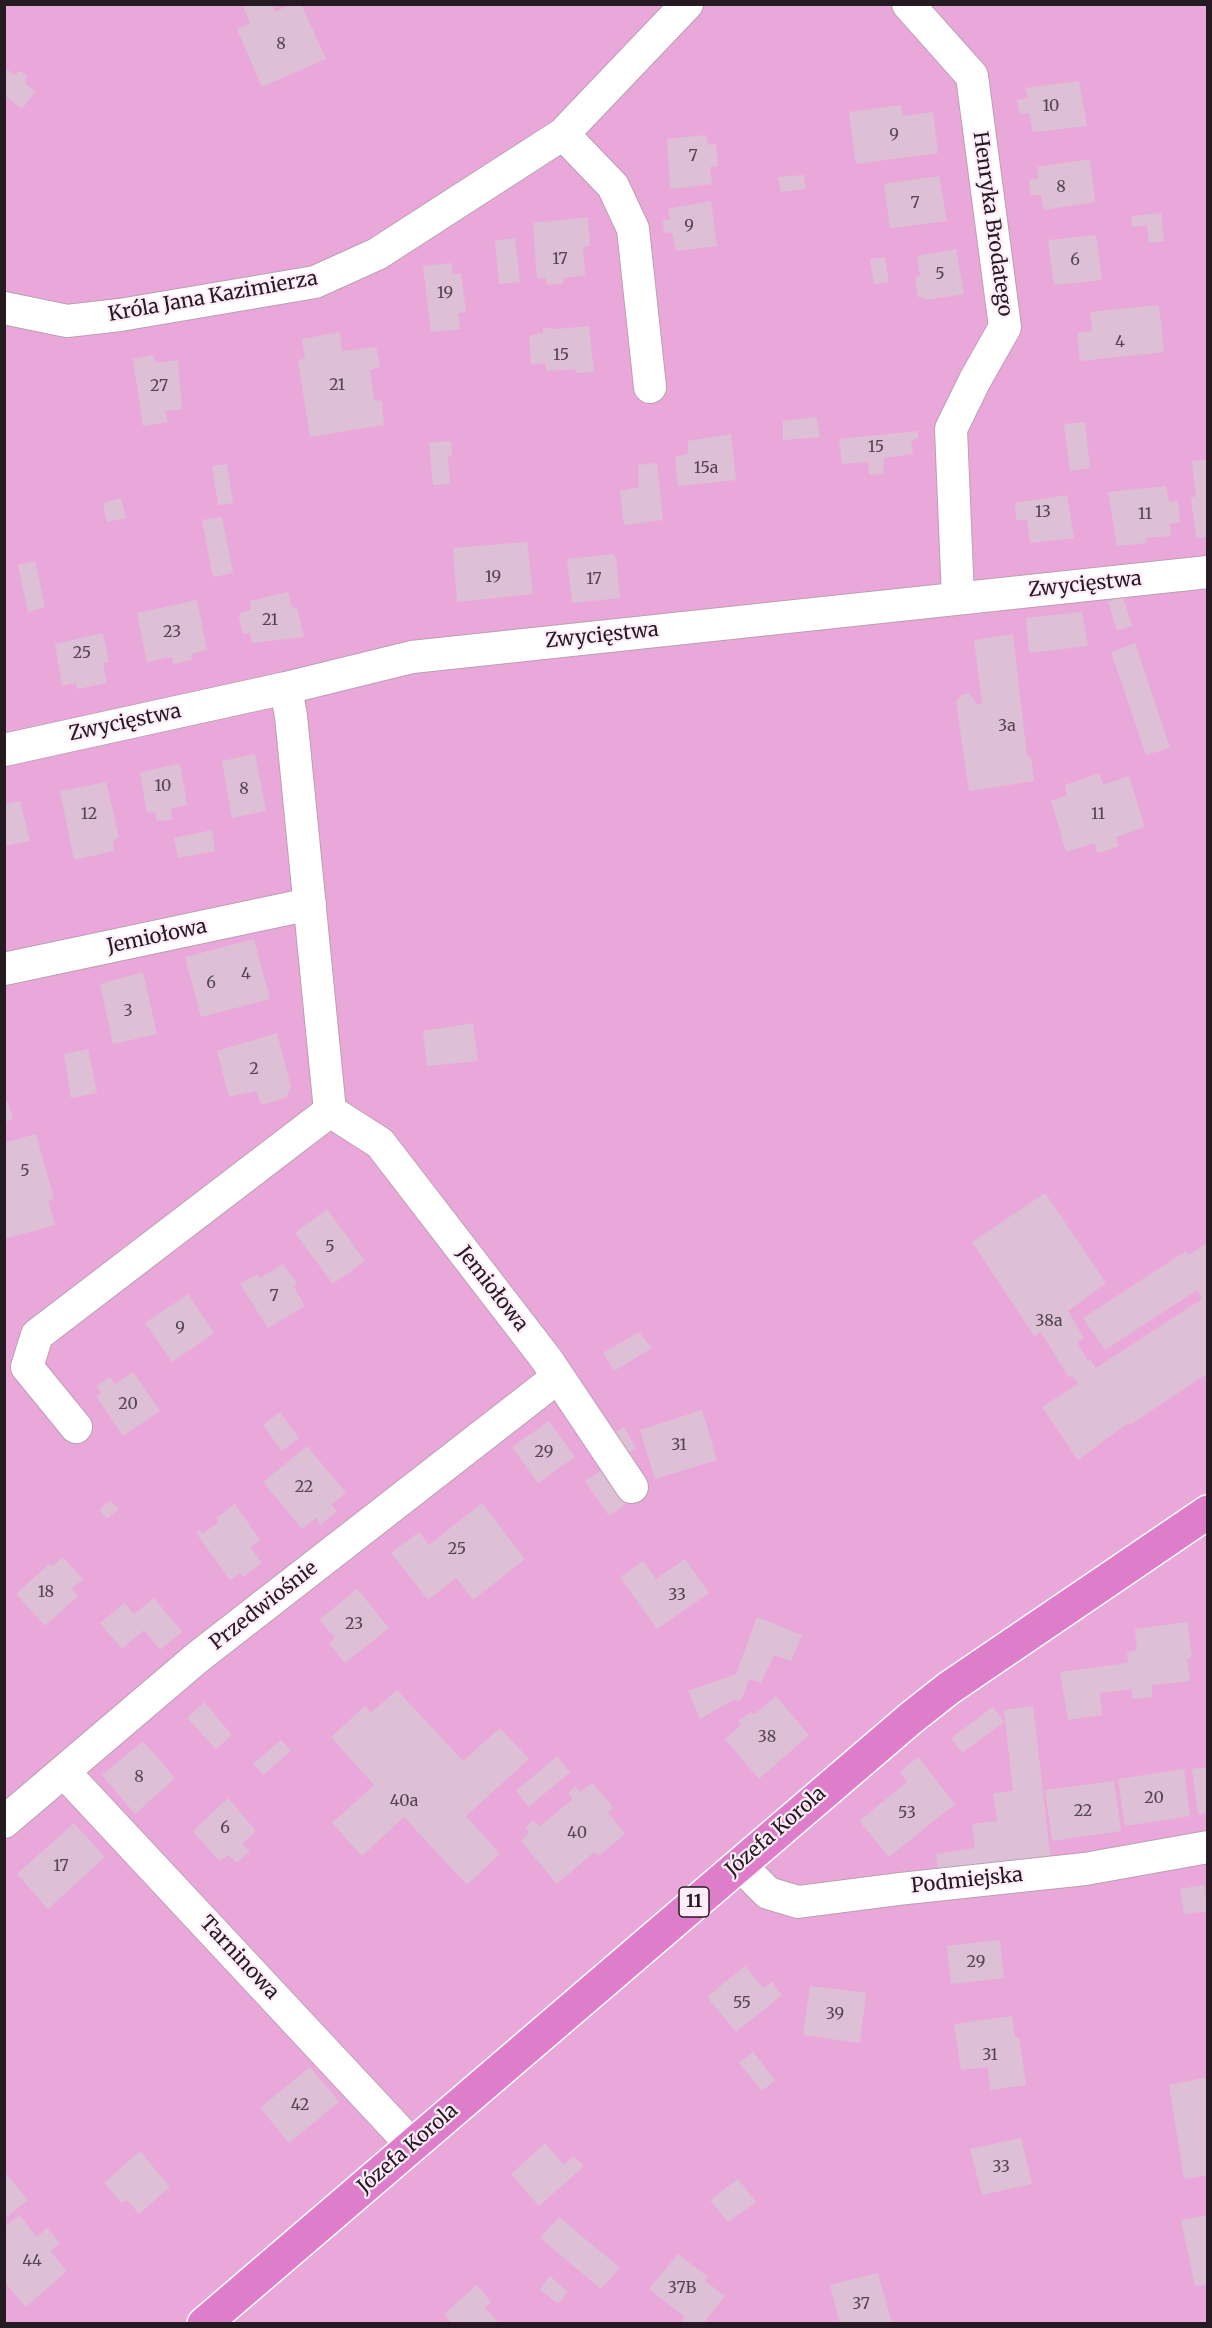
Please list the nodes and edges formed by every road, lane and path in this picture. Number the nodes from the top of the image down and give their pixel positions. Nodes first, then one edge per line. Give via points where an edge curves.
1 (687, 4) edge
2 (908, 4) edge
3 (562, 134) junction
4 (4, 308) edge
5 (650, 387) dead end
6 (1208, 572) edge
7 (958, 598) junction
8 (286, 688) junction
9 (4, 750) edge
10 (310, 904) junction
11 (4, 969) edge
12 (330, 1111) junction
13 (558, 1377) junction
14 (76, 1427) dead end
15 (632, 1487) dead end
16 (1208, 1512) edge
17 (64, 1772) junction
18 (4, 1822) edge
19 (1208, 1847) edge
20 (739, 1864) junction
21 (412, 2145) junction
22 (204, 2324) edge

1 - 3 street, Króla Jana Kazimierza
2 - 7 street, Henryka Brodatego via 972,76 1005,327 951,429
3 - 4 street, Króla Jana Kazimierza via 377,254 315,282 67,321
3 - 5 street via 613,186 633,229
6 - 7 street, Zwycięstwa
7 - 8 street, Zwycięstwa via 412,657
8 - 9 street, Zwycięstwa
8 - 10 street
10 - 11 street, Jemiołowa
10 - 12 street
12 - 13 street, Jemiołowa via 380,1143
12 - 14 street via 37,1335 27,1367
13 - 15 street, Jemiołowa
13 - 17 street, Przedwiośnie via 198,1657
16 - 20 highway, Józefa Korola / 11 via 949,1688
17 - 18 street, Przedwiośnie
17 - 21 street, Tarninowa
19 - 20 street, Podmiejska via 1085,1869 798,1902 768,1893
20 - 21 highway, Józefa Korola / 11
21 - 22 highway, Józefa Korola / 11

